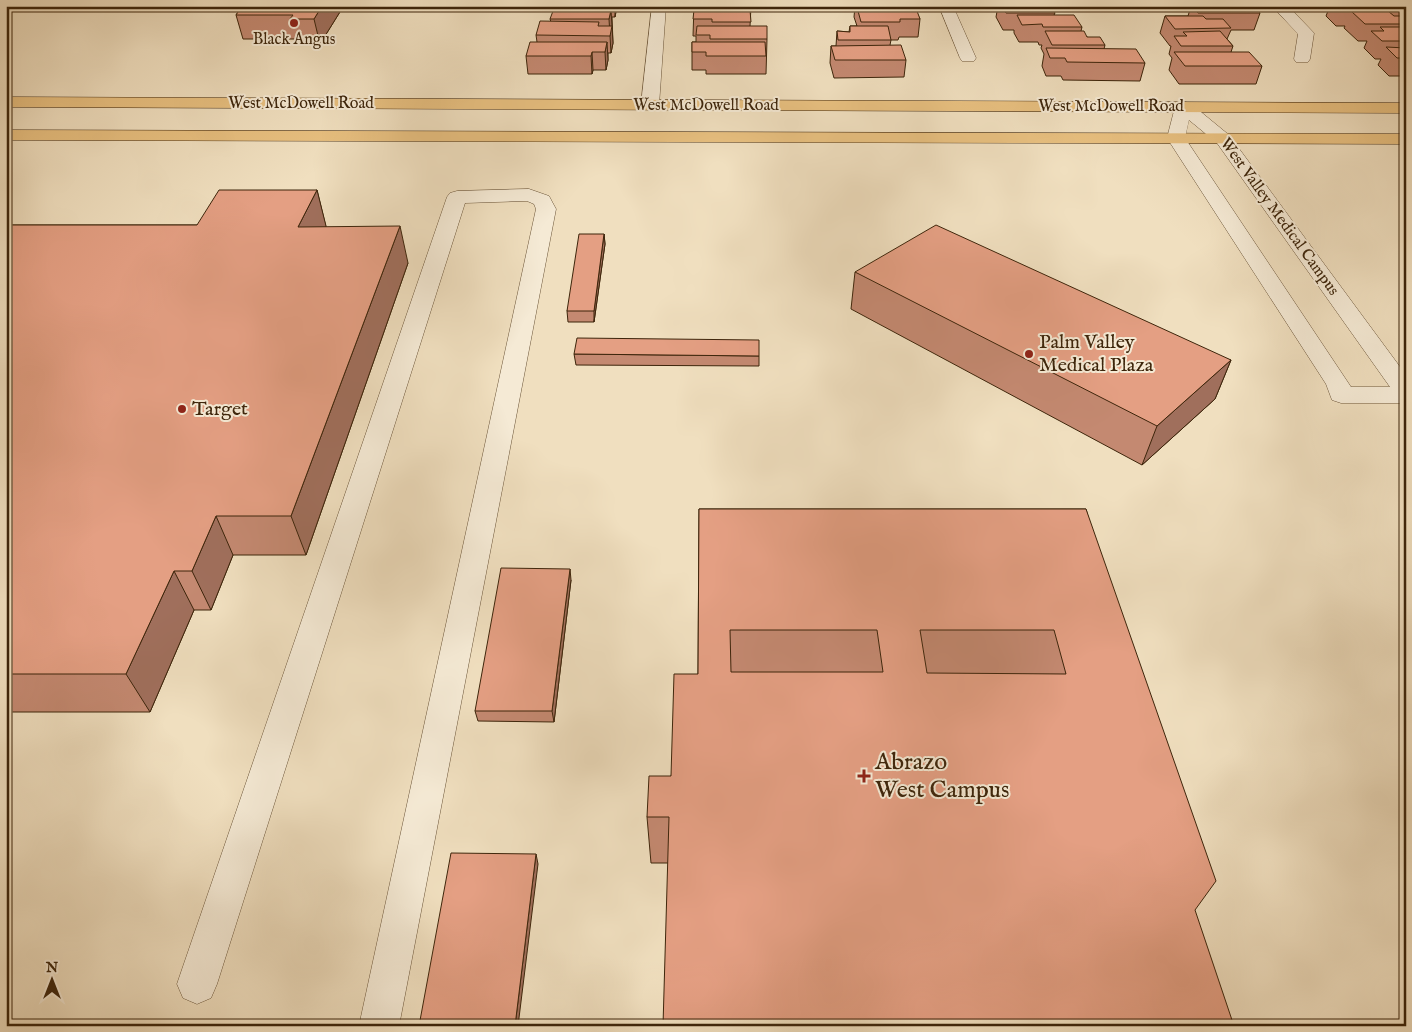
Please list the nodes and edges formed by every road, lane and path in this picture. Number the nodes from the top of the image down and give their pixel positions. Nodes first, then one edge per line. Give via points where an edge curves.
1 (659, 6) edge
2 (946, 6) edge
3 (1280, 6) edge
4 (968, 58) dead end
5 (1302, 59) dead end
6 (6, 102) edge
7 (94, 103) junction
8 (650, 106) junction
9 (1184, 107) junction
10 (1406, 108) edge
11 (6, 135) edge
12 (67, 135) junction
13 (1176, 138) junction
14 (1223, 139) junction
15 (1406, 139) edge
16 (1406, 390) edge
17 (1406, 395) edge
18 (197, 984) dead end
19 (379, 1026) edge

1 - 8 street
2 - 4 street
3 - 5 street via 1306,33
6 - 7 main road, West McDowell Road
7 - 8 main road, West McDowell Road
7 - 12 main road
8 - 9 main road, West McDowell Road
9 - 10 main road, West McDowell Road
9 - 13 street
9 - 14 street, West Valley Medical Campus
11 - 12 main road, West McDowell Road
12 - 13 main road, West McDowell Road
13 - 14 main road, West McDowell Road
13 - 17 street, West Valley Medical Campus via 1338,384 1341,395
14 - 15 main road, West McDowell Road
14 - 16 street, West Valley Medical Campus
18 - 19 street via 457,197 529,195 542,200 546,209

